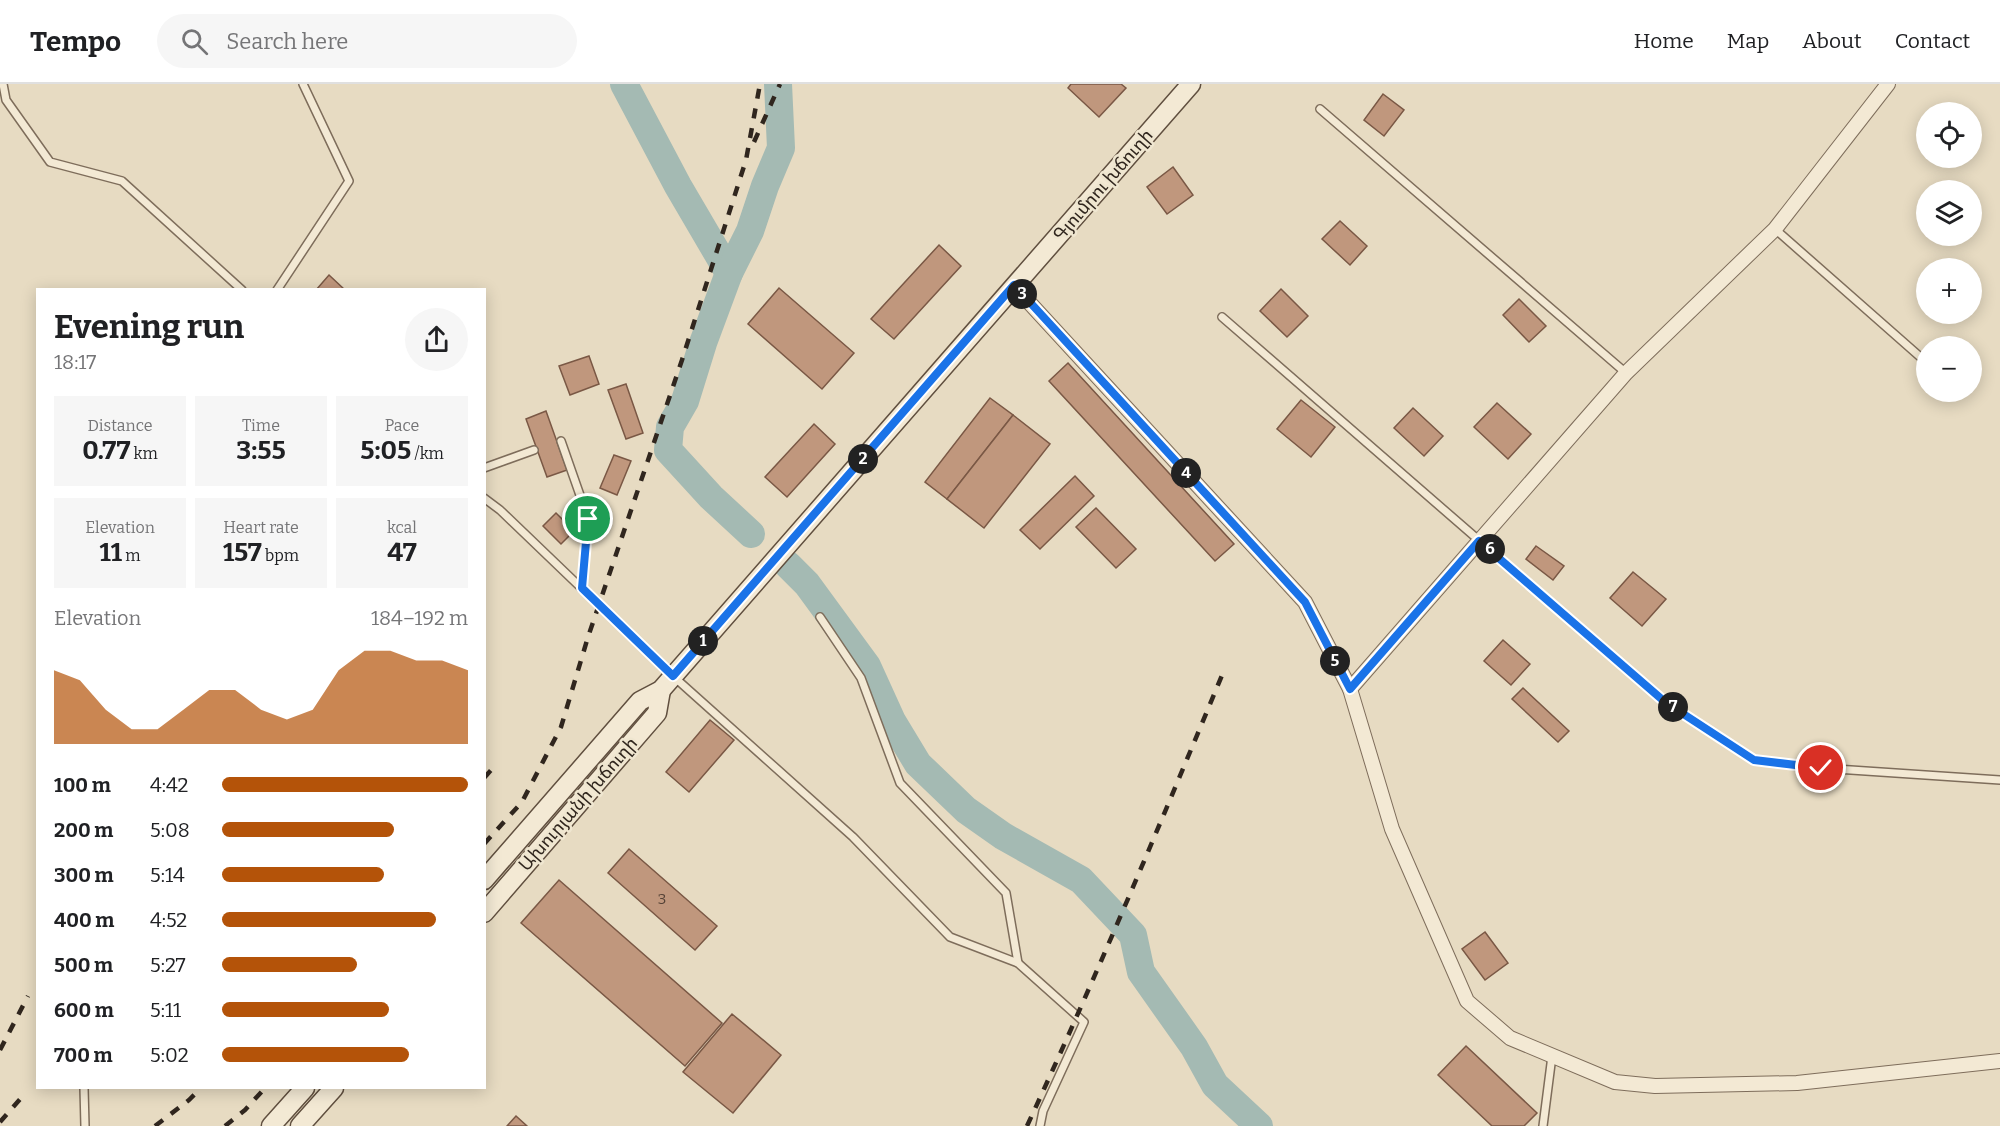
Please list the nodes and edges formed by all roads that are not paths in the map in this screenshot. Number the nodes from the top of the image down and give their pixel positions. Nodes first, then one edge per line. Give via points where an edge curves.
1 (3, 84) edge
2 (303, 84) edge
3 (1191, 84) edge
4 (1888, 84) edge
5 (1320, 109) dead end
6 (1775, 229) junction
7 (1014, 285) junction
8 (240, 288) edge
9 (278, 288) edge
10 (1221, 317) dead end
11 (1916, 353) edge
12 (1626, 373) junction
13 (561, 441) dead end
14 (534, 450) dead end
15 (486, 467) edge
16 (486, 500) edge
17 (1479, 541) junction
18 (582, 588) junction
19 (820, 617) dead end
20 (673, 676) junction
21 (1350, 689) junction
22 (661, 690) junction
23 (2000, 780) edge
24 (486, 878) edge
25 (486, 911) edge
26 (1018, 963) junction
27 (1552, 1056) junction
28 (2000, 1060) edge
29 (84, 1089) edge
30 (303, 1089) edge
31 (333, 1089) edge
32 (85, 1126) edge
33 (271, 1126) edge
34 (300, 1126) edge
35 (1040, 1126) edge
36 (1543, 1126) edge

1 - 8 lane via 6,100 50,162 122,181
2 - 9 lane via 349,182
3 - 7 main road, Գյումրու խճուղի
4 - 6 street
5 - 12 lane
6 - 11 lane
6 - 12 street
7 - 20 main road, Ախուրյանի խճուղի
7 - 21 street via 1305,602
10 - 17 lane
12 - 17 street
13 - 18 lane via 588,519
14 - 15 lane
16 - 18 lane
17 - 21 street
17 - 23 lane via 1665,702 1754,760
18 - 20 lane
19 - 26 lane via 861,678 900,783 1006,894
20 - 22 main road, Ախուրյանի խճուղի
20 - 26 lane via 853,837 950,937
21 - 27 street via 1392,829 1467,1001 1510,1038
22 - 24 main road, Ախուրյանի խճուղի via 640,701
22 - 25 main road, Ախուրյանի խճուղի via 657,713
26 - 35 lane via 1084,1022 1043,1111
27 - 28 street via 1615,1082 1654,1086 1797,1083
27 - 36 lane
29 - 32 lane
30 - 33 main road
31 - 34 main road

